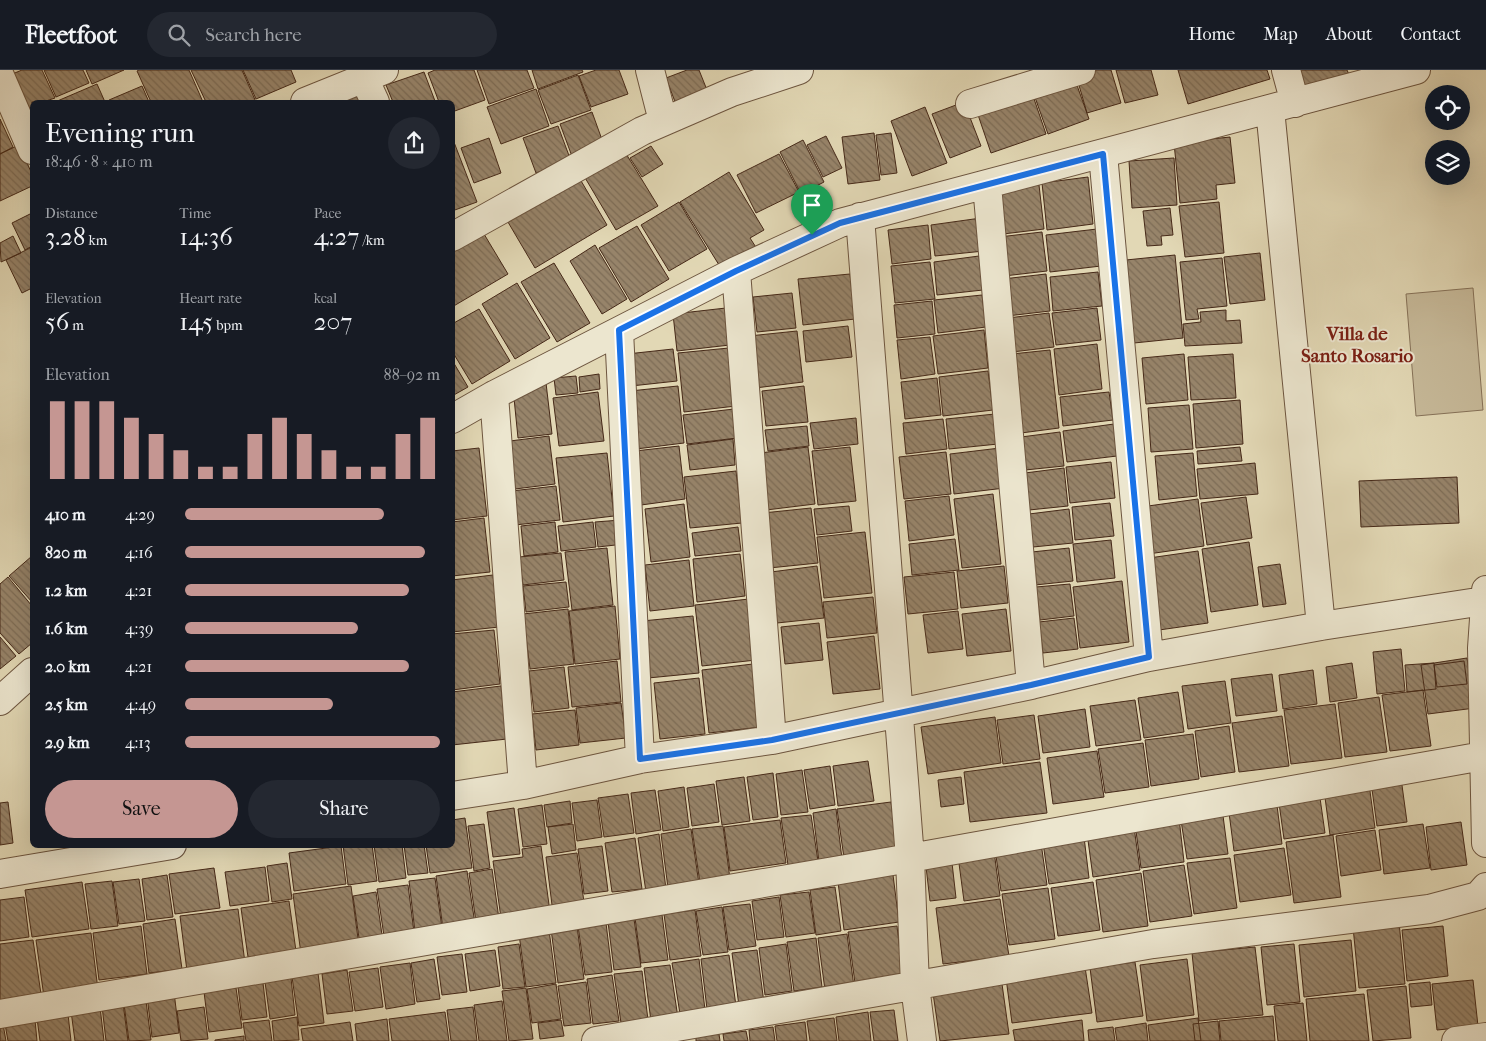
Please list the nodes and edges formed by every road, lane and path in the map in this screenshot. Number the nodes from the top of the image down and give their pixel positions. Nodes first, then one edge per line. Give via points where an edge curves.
1 (650, 70) edge
2 (799, 70) edge
3 (1081, 70) edge
4 (1286, 70) edge
5 (1416, 70) edge
6 (0, 76) edge
7 (374, 84) edge
8 (313, 100) edge
9 (970, 104) dead end
10 (1283, 106) junction
11 (663, 121) junction
12 (30, 145) edge
13 (1103, 154) junction
14 (987, 185) junction
15 (860, 217) junction
16 (455, 235) edge
17 (736, 271) junction
18 (619, 330) junction
19 (494, 395) junction
20 (455, 417) edge
21 (1485, 596) edge
22 (1321, 626) junction
23 (1484, 630) edge
24 (1149, 657) junction
25 (30, 674) edge
26 (1031, 685) junction
27 (0, 701) edge
28 (898, 712) junction
29 (772, 740) junction
30 (1482, 756) junction
31 (640, 759) junction
32 (523, 785) junction
33 (455, 796) edge
34 (1486, 843) edge
35 (133, 849) edge
36 (910, 858) junction
37 (0, 874) edge
38 (1486, 887) edge
39 (915, 986) junction
40 (0, 1014) edge
41 (1486, 1037) edge
42 (596, 1041) edge
43 (922, 1041) edge
44 (1456, 1041) edge

1 - 11 street
2 - 11 street via 732,92
3 - 9 street
4 - 10 street
5 - 10 street
6 - 12 street
7 - 8 street
10 - 13 street
10 - 22 street
11 - 16 street
13 - 14 street
13 - 24 street
14 - 15 street
14 - 26 street
15 - 17 street via 812,235
15 - 28 street
17 - 18 street
17 - 29 street
18 - 19 street
18 - 31 street
19 - 20 street
19 - 32 street
21 - 22 street
21 - 23 street
22 - 24 street
23 - 30 street
24 - 26 street
25 - 27 street
26 - 28 street
28 - 29 street
28 - 36 street
29 - 31 street
30 - 34 street
30 - 36 street
31 - 32 street
32 - 33 street
35 - 37 street
36 - 39 street
36 - 40 street
38 - 39 street via 1478,896 1429,909 1153,944
39 - 42 street
39 - 43 street
41 - 44 street

